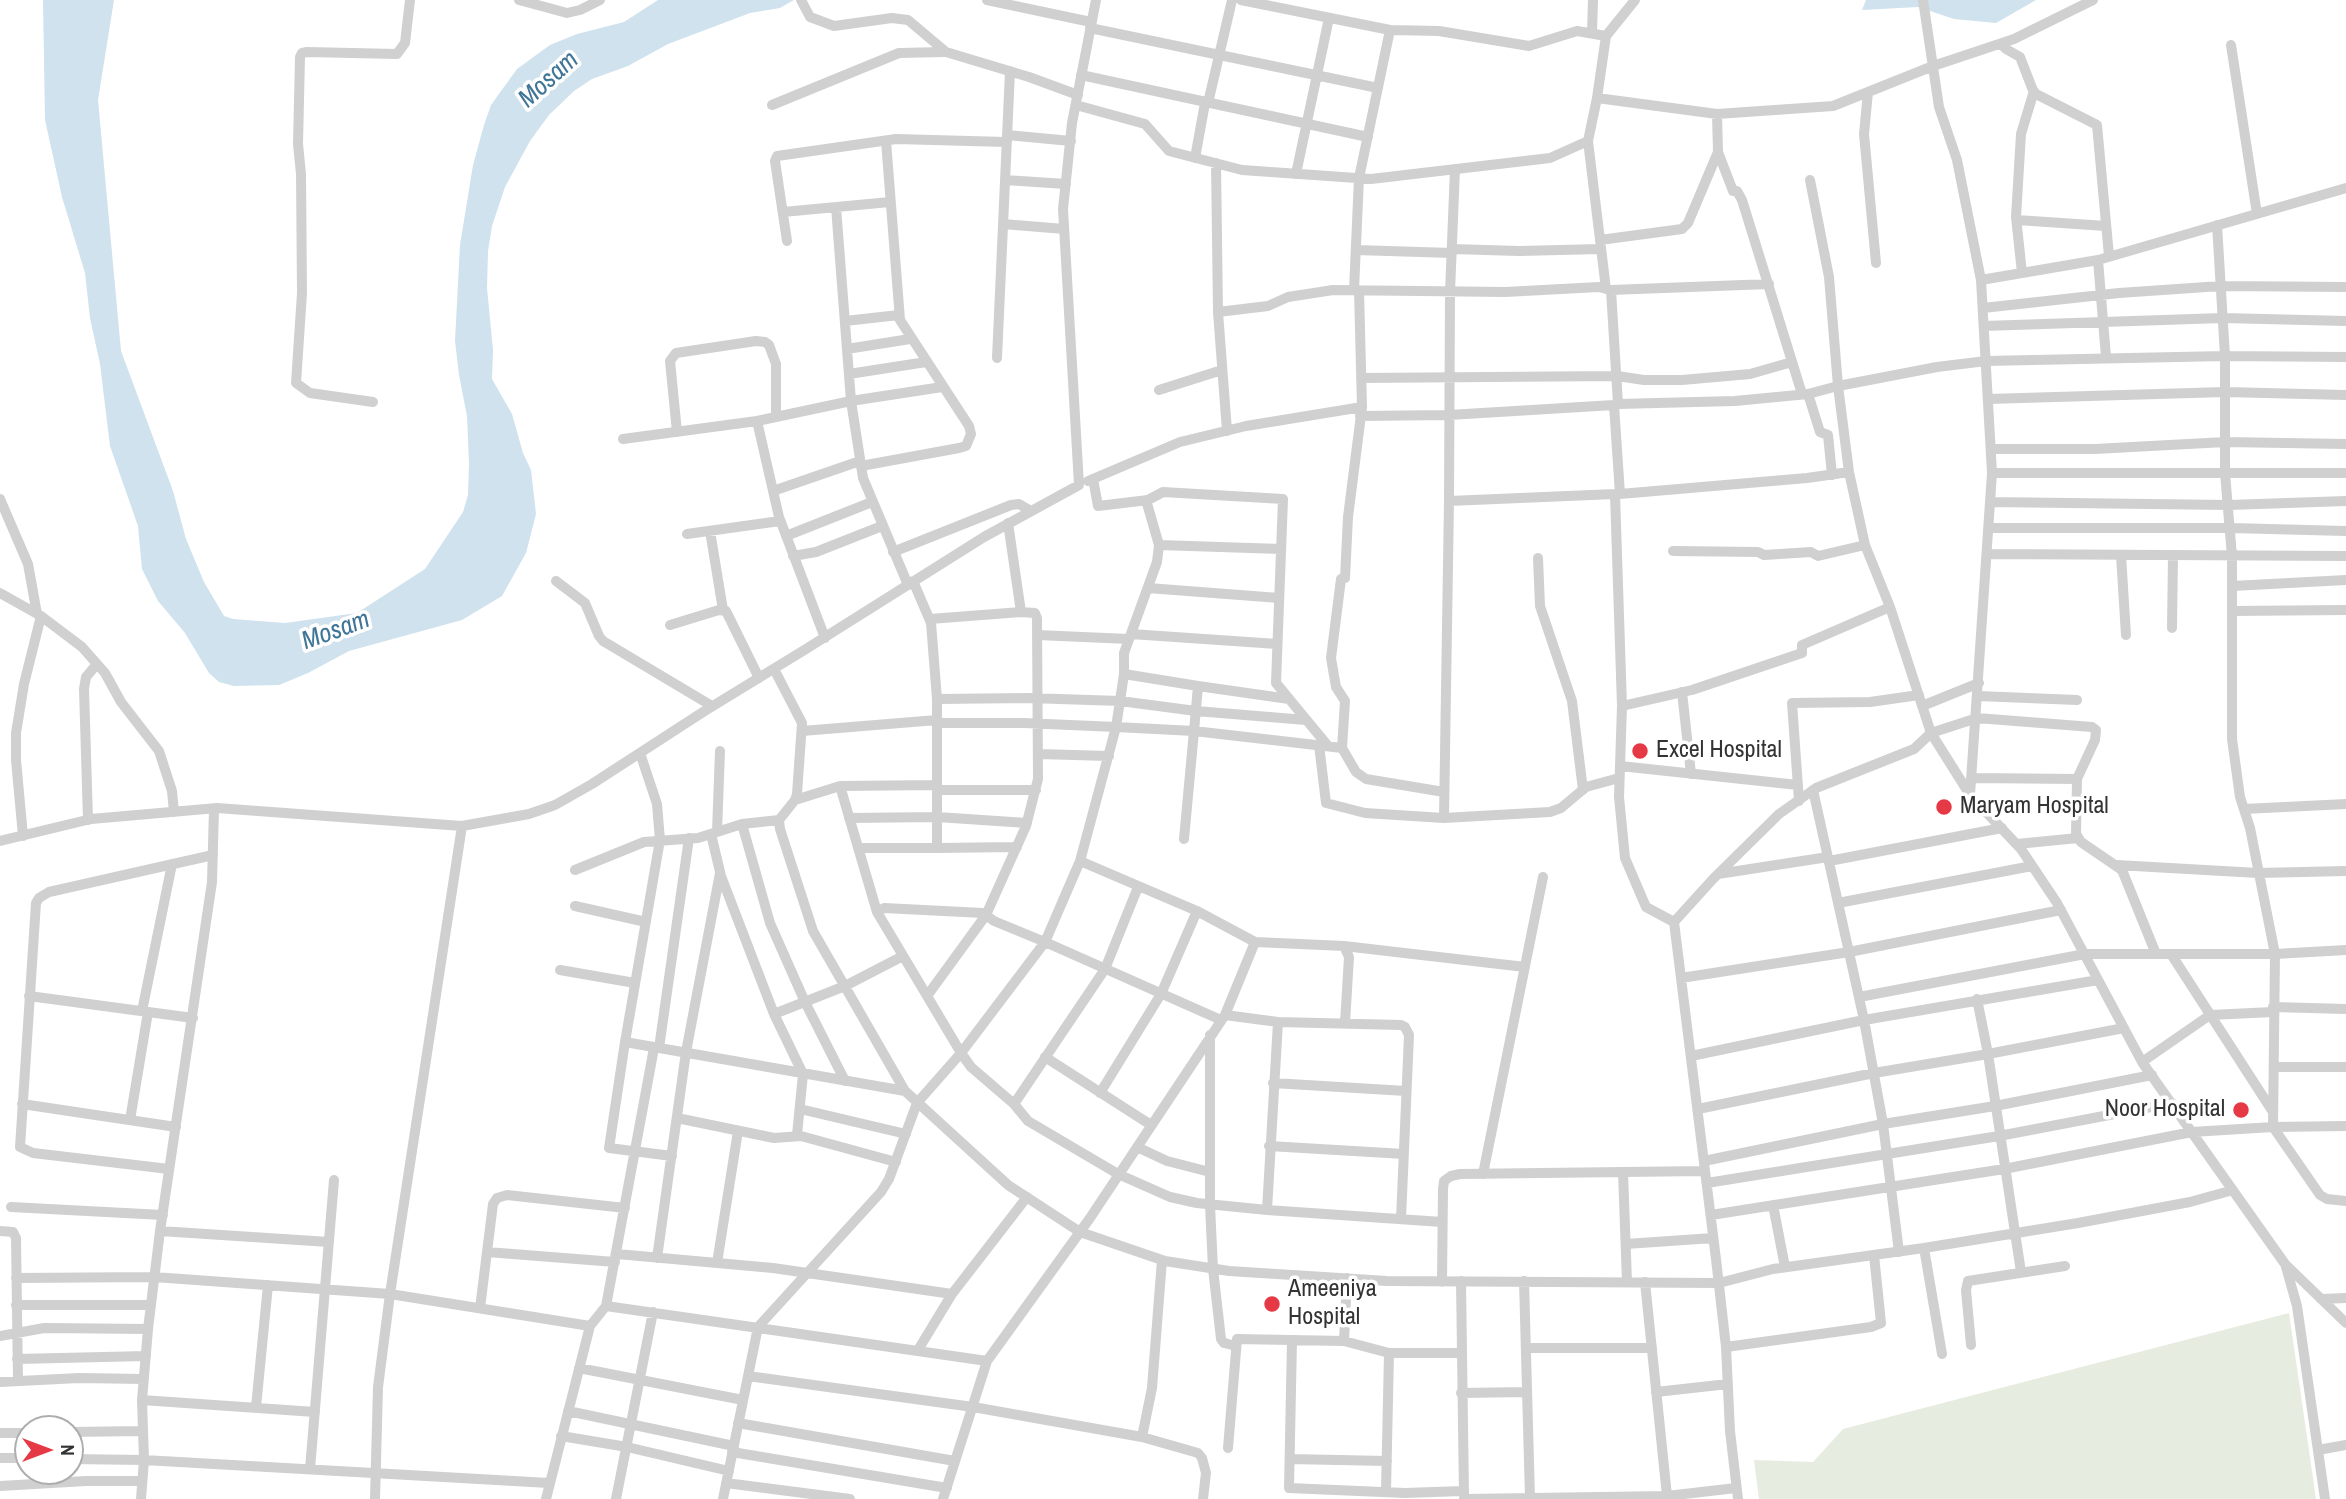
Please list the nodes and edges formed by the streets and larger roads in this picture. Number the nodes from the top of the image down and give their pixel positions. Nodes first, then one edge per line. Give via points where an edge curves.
1 (410, 0) edge
2 (519, 0) edge
3 (600, 0) edge
4 (801, 0) edge
5 (987, 0) edge
6 (1096, 0) edge
7 (1232, 0) edge
8 (1241, 0) edge
9 (1593, 0) edge
10 (1635, 0) edge
11 (2093, 0) edge
12 (1033, 5) edge
13 (1924, 6) edge
14 (1329, 18) junction
15 (1091, 25) junction
16 (1390, 30) junction
17 (1592, 33) junction
18 (1606, 36) junction
19 (2001, 44) junction
20 (2231, 45) dead end
21 (946, 52) junction
22 (1219, 55) junction
23 (1933, 66) junction
24 (1010, 71) junction
25 (1081, 75) junction
26 (1318, 76) junction
27 (1378, 88) junction
28 (2034, 90) junction
29 (1868, 92) junction
30 (1597, 98) junction
31 (1077, 100) junction
32 (1208, 103) junction
33 (772, 105) dead end
34 (1717, 114) junction
35 (1307, 124) junction
36 (1368, 137) junction
37 (1007, 138) junction
38 (886, 141) junction
39 (1070, 141) junction
40 (1588, 141) junction
41 (1718, 152) junction
42 (1195, 158) junction
43 (1216, 163) junction
44 (1455, 169) junction
45 (1296, 174) junction
46 (1359, 178) junction
47 (1005, 180) junction
48 (1810, 180) dead end
49 (1066, 184) junction
50 (2346, 188) edge
51 (890, 202) junction
52 (836, 207) junction
53 (783, 212) junction
54 (2257, 214) junction
55 (2017, 220) junction
56 (1003, 224) junction
57 (2217, 225) junction
58 (2106, 226) junction
59 (1064, 229) junction
60 (787, 241) dead end
61 (1601, 244) junction
62 (1356, 250) junction
63 (1452, 251) junction
64 (2104, 258) junction
65 (1876, 263) dead end
66 (2022, 273) junction
67 (1981, 280) junction
68 (1769, 284) junction
69 (2221, 286) junction
70 (2346, 286) edge
71 (1609, 289) junction
72 (1357, 290) junction
73 (1450, 292) junction
74 (2102, 295) junction
75 (1983, 308) junction
76 (1218, 312) junction
77 (899, 315) junction
78 (2223, 318) junction
79 (845, 321) junction
80 (2346, 321) edge
81 (2103, 322) junction
82 (1984, 326) junction
83 (910, 339) junction
84 (847, 349) junction
85 (2225, 356) junction
86 (2106, 357) junction
87 (2346, 357) edge
88 (997, 358) dead end
89 (1986, 361) junction
90 (926, 362) junction
91 (1792, 362) junction
92 (1222, 370) junction
93 (849, 374) junction
94 (1617, 376) junction
95 (1361, 378) junction
96 (1450, 379) junction
97 (1838, 386) junction
98 (942, 387) junction
99 (1159, 390) dead end
100 (2225, 392) junction
101 (1805, 394) junction
102 (2346, 395) edge
103 (1988, 398) junction
104 (373, 401) dead end
105 (851, 401) junction
106 (1616, 405) junction
107 (1361, 412) junction
108 (1450, 415) junction
109 (776, 417) junction
110 (757, 421) junction
111 (1227, 431) junction
112 (677, 432) junction
113 (623, 439) dead end
114 (2225, 442) junction
115 (2346, 444) edge
116 (1991, 449) junction
117 (861, 464) junction
118 (1849, 472) junction
119 (2225, 472) junction
120 (1992, 473) junction
121 (2346, 473) edge
122 (1832, 474) junction
123 (1093, 479) junction
124 (1079, 485) junction
125 (774, 491) junction
126 (1617, 494) junction
127 (0, 499) edge
128 (1146, 500) junction
129 (1449, 501) junction
130 (2346, 501) edge
131 (872, 502) junction
132 (1990, 502) junction
133 (2229, 505) junction
134 (1031, 511) junction
135 (780, 521) junction
136 (1009, 523) junction
137 (882, 526) junction
138 (1989, 528) junction
139 (2231, 528) junction
140 (710, 531) junction
141 (2346, 531) edge
142 (687, 534) dead end
143 (786, 536) junction
144 (1159, 545) junction
145 (1865, 545) junction
146 (1281, 549) junction
147 (1673, 551) dead end
148 (893, 552) junction
149 (1987, 554) junction
150 (2121, 555) junction
151 (793, 556) junction
152 (2173, 556) junction
153 (2232, 556) junction
154 (2346, 556) edge
155 (1538, 558) dead end
156 (2346, 580) edge
157 (556, 581) dead end
158 (911, 583) junction
159 (2232, 586) junction
160 (1148, 588) junction
161 (0, 593) edge
162 (1279, 598) junction
163 (1890, 607) junction
164 (723, 610) junction
165 (2346, 610) edge
166 (2232, 611) junction
167 (1021, 612) junction
168 (39, 615) junction
169 (930, 619) junction
170 (670, 625) dead end
171 (2172, 628) dead end
172 (1037, 635) junction
173 (2126, 635) dead end
174 (1130, 637) junction
175 (825, 638) junction
176 (1277, 644) junction
177 (97, 664) junction
178 (774, 669) junction
179 (1124, 674) junction
180 (759, 678) junction
181 (1979, 683) junction
182 (1198, 686) junction
183 (1682, 692) junction
184 (1978, 696) junction
185 (1038, 698) junction
186 (937, 699) junction
187 (1289, 699) junction
188 (1921, 700) junction
189 (2077, 700) dead end
190 (1120, 701) junction
191 (712, 706) junction
192 (1622, 706) junction
193 (1196, 711) junction
194 (1977, 718) junction
195 (1306, 720) junction
196 (937, 722) junction
197 (1038, 723) junction
198 (1116, 727) junction
199 (803, 731) junction
200 (1194, 731) junction
201 (1931, 733) junction
202 (1323, 745) junction
203 (1342, 748) junction
204 (720, 751) dead end
205 (640, 753) junction
206 (1038, 754) junction
207 (1109, 756) junction
208 (1620, 766) junction
209 (1691, 774) junction
210 (1619, 778) junction
211 (1972, 778) junction
212 (2077, 779) junction
213 (1798, 785) junction
214 (840, 786) junction
215 (937, 788) junction
216 (1036, 790) junction
217 (1583, 790) junction
218 (1813, 790) junction
219 (1444, 792) junction
220 (1970, 794) junction
221 (795, 800) junction
222 (1798, 801) junction
223 (2346, 804) edge
224 (214, 809) junction
225 (2244, 809) junction
226 (174, 812) junction
227 (937, 817) junction
228 (849, 818) junction
229 (1444, 818) junction
230 (88, 820) junction
231 (779, 820) junction
232 (1027, 823) junction
233 (742, 824) junction
234 (462, 826) junction
235 (2002, 828) junction
236 (714, 833) junction
237 (23, 836) junction
238 (689, 838) junction
239 (2078, 838) junction
240 (1184, 839) dead end
241 (660, 840) junction
242 (0, 841) edge
243 (2017, 844) junction
244 (1017, 846) junction
245 (858, 848) junction
246 (937, 848) junction
247 (213, 855) junction
248 (1828, 859) junction
249 (1080, 862) junction
250 (172, 864) junction
251 (2118, 865) junction
252 (2032, 866) junction
253 (575, 870) dead end
254 (2346, 871) edge
255 (720, 873) junction
256 (2258, 873) junction
257 (1718, 874) junction
258 (1543, 877) dead end
259 (1138, 887) junction
260 (1838, 903) junction
261 (575, 906) dead end
262 (2061, 910) junction
263 (1197, 911) junction
264 (877, 912) junction
265 (986, 915) junction
266 (646, 922) junction
267 (1674, 922) junction
268 (1045, 942) junction
269 (1255, 942) junction
270 (1344, 946) junction
271 (2346, 950) edge
272 (1849, 952) junction
273 (2085, 954) junction
274 (2156, 954) junction
275 (2172, 954) junction
276 (2275, 954) junction
277 (903, 956) junction
278 (1525, 967) junction
279 (1105, 969) junction
280 (560, 970) dead end
281 (1681, 978) junction
282 (2098, 979) junction
283 (635, 983) junction
284 (845, 986) junction
285 (1161, 994) junction
286 (29, 996) junction
287 (928, 996) junction
288 (1859, 997) junction
289 (1977, 999) junction
290 (805, 1002) junction
291 (2346, 1009) edge
292 (2273, 1010) junction
293 (145, 1011) junction
294 (774, 1014) junction
295 (2210, 1015) junction
296 (1223, 1017) junction
297 (193, 1018) junction
298 (1864, 1020) junction
299 (1278, 1022) junction
300 (1345, 1023) junction
301 (2124, 1028) junction
302 (1210, 1035) junction
303 (625, 1042) junction
304 (656, 1048) junction
305 (687, 1052) junction
306 (961, 1053) junction
307 (1988, 1054) junction
308 (1691, 1056) junction
309 (1045, 1058) junction
310 (2143, 1062) junction
311 (2274, 1067) junction
312 (2346, 1067) edge
313 (1874, 1073) junction
314 (803, 1074) junction
315 (2152, 1075) junction
316 (845, 1081) junction
317 (1273, 1083) junction
318 (905, 1091) junction
319 (1406, 1091) junction
320 (1100, 1093) junction
321 (917, 1103) junction
322 (2172, 1103) junction
323 (22, 1104) junction
324 (1014, 1104) junction
325 (1995, 1106) junction
326 (800, 1109) junction
327 (1698, 1109) junction
328 (2273, 1112) junction
329 (677, 1118) junction
330 (130, 1120) junction
331 (1883, 1124) junction
332 (1151, 1125) junction
333 (2346, 1126) edge
334 (176, 1127) junction
335 (2273, 1127) junction
336 (738, 1131) junction
337 (2192, 1132) junction
338 (906, 1134) junction
339 (797, 1135) junction
340 (1999, 1136) junction
341 (1269, 1146) junction
342 (1137, 1147) junction
343 (636, 1150) junction
344 (1886, 1153) junction
345 (1404, 1154) junction
346 (671, 1156) junction
347 (896, 1162) junction
348 (1704, 1166) junction
349 (2004, 1168) junction
350 (169, 1169) junction
351 (1210, 1172) junction
352 (1623, 1172) junction
353 (1118, 1174) junction
354 (1483, 1174) junction
355 (334, 1180) dead end
356 (1707, 1183) junction
357 (1890, 1186) junction
358 (2233, 1191) junction
359 (1027, 1197) junction
360 (2346, 1201) edge
361 (1210, 1205) junction
362 (1773, 1205) junction
363 (11, 1207) dead end
364 (625, 1208) junction
365 (1267, 1210) junction
366 (163, 1215) junction
367 (1711, 1215) junction
368 (1401, 1219) junction
369 (1442, 1222) junction
370 (0, 1231) edge
371 (160, 1231) junction
372 (1080, 1232) junction
373 (2015, 1233) junction
374 (1713, 1238) junction
375 (329, 1241) junction
376 (1626, 1244) junction
377 (1924, 1248) junction
378 (487, 1252) junction
379 (1899, 1252) junction
380 (1874, 1255) junction
381 (616, 1258) junction
382 (657, 1258) junction
383 (1162, 1260) junction
384 (717, 1263) junction
385 (2285, 1264) junction
386 (2066, 1266) dead end
387 (1785, 1267) junction
388 (1213, 1269) junction
389 (808, 1272) junction
390 (2021, 1272) junction
391 (154, 1277) junction
392 (16, 1278) junction
393 (1347, 1278) junction
394 (1461, 1281) junction
395 (1524, 1281) junction
396 (1442, 1282) junction
397 (1627, 1282) junction
398 (1646, 1282) junction
399 (1719, 1283) junction
400 (268, 1285) junction
401 (325, 1289) junction
402 (390, 1293) junction
403 (952, 1294) junction
404 (2346, 1298) edge
405 (2320, 1299) junction
406 (16, 1305) junction
407 (151, 1305) junction
408 (606, 1306) junction
409 (480, 1308) junction
410 (653, 1312) junction
411 (2346, 1323) edge
412 (590, 1326) junction
413 (758, 1327) junction
414 (148, 1329) junction
415 (16, 1332) junction
416 (0, 1336) edge
417 (1292, 1340) junction
418 (1344, 1341) junction
419 (1971, 1345) dead end
420 (1236, 1346) junction
421 (1726, 1347) junction
422 (1526, 1348) junction
423 (1652, 1348) junction
424 (918, 1350) junction
425 (1389, 1353) junction
426 (1461, 1353) junction
427 (1942, 1354) dead end
428 (146, 1356) junction
429 (17, 1359) junction
430 (987, 1361) junction
431 (579, 1368) junction
432 (748, 1376) junction
433 (144, 1379) junction
434 (640, 1379) junction
435 (18, 1381) junction
436 (0, 1382) edge
437 (1728, 1384) junction
438 (1527, 1392) junction
439 (1656, 1392) junction
440 (1461, 1393) junction
441 (142, 1400) junction
442 (743, 1400) junction
443 (256, 1407) junction
444 (972, 1407) junction
445 (568, 1411) junction
446 (315, 1412) junction
447 (738, 1423) junction
448 (631, 1425) junction
449 (142, 1431) junction
450 (84, 1432) edge
451 (561, 1436) junction
452 (1142, 1437) junction
453 (2346, 1445) edge
454 (627, 1447) junction
455 (1228, 1448) dead end
456 (733, 1449) junction
457 (2318, 1450) junction
458 (84, 1459) edge
459 (1290, 1459) junction
460 (144, 1460) junction
461 (955, 1461) junction
462 (1387, 1461) junction
463 (310, 1469) junction
464 (729, 1471) junction
465 (375, 1473) junction
466 (142, 1481) junction
467 (549, 1483) junction
468 (726, 1483) junction
469 (0, 1486) edge
470 (1386, 1491) junction
471 (1289, 1493) edge
472 (945, 1494) edge
473 (1737, 1494) edge
474 (1404, 1496) edge
475 (1464, 1496) edge
476 (1667, 1496) junction
477 (1536, 1498) edge
478 (141, 1499) edge
479 (375, 1499) edge
480 (546, 1499) edge
481 (616, 1499) edge
482 (723, 1499) edge
483 (850, 1499) edge
484 (1203, 1499) edge
485 (2325, 1499) edge

1 - 104 street via 405,43 397,54 307,52 300,57 302,293 296,383 310,393
2 - 3 street via 567,13
4 - 21 street via 813,19 837,26 908,20
5 - 12 street
6 - 15 street
7 - 22 street
8 - 14 street
9 - 17 street
10 - 18 street
11 - 19 street
12 - 15 street
13 - 23 street
14 - 16 street
14 - 26 street
15 - 22 street
15 - 25 street
16 - 17 street via 1438,31 1529,46 1577,31
16 - 27 street
17 - 18 street
18 - 30 street
19 - 23 street
19 - 28 street via 2020,57
20 - 54 street
21 - 24 street
21 - 33 street via 899,53
22 - 26 street
22 - 32 street
23 - 29 street
23 - 67 street
24 - 31 street
24 - 37 street
25 - 31 street
25 - 32 street
26 - 27 street
26 - 35 street
27 - 36 street
28 - 55 street via 2022,129
28 - 58 street via 2096,125
29 - 34 street via 1833,106
29 - 65 street via 1864,134
30 - 34 street
30 - 40 street
31 - 39 street
31 - 42 street via 1145,124 1169,151
32 - 35 street
32 - 42 street
34 - 41 street
35 - 36 street
35 - 45 street
36 - 46 street
37 - 38 street
37 - 39 street
37 - 47 street
38 - 51 street
38 - 53 street via 776,157
39 - 49 street
40 - 44 street via 1550,158
40 - 61 street
41 - 61 street via 1682,229
41 - 68 street via 1733,191 1742,200
42 - 43 street
43 - 45 street
43 - 76 street
44 - 46 street
44 - 63 street
45 - 46 street
46 - 62 street
47 - 49 street
47 - 56 street
48 - 97 street via 1829,277
49 - 59 street
50 - 54 street
51 - 52 street
51 - 77 street
52 - 53 street
52 - 79 street
53 - 60 street
54 - 57 street
55 - 58 street
55 - 66 street
56 - 59 street
56 - 88 street
57 - 64 street
57 - 69 street
58 - 64 street
59 - 124 street
61 - 63 street
61 - 71 street
62 - 63 street
62 - 72 street
63 - 73 street
64 - 66 street
64 - 74 street
66 - 67 street
67 - 75 street
68 - 71 street
68 - 91 street
69 - 70 street
69 - 74 street
69 - 78 street
71 - 73 street
71 - 94 street
72 - 73 street
72 - 76 street via 1288,297 1268,306
72 - 95 street
73 - 96 street
74 - 75 street
74 - 81 street
75 - 82 street
76 - 92 street
77 - 79 street
77 - 83 street
78 - 80 street
78 - 81 street
78 - 85 street
79 - 84 street
81 - 82 street
81 - 86 street
82 - 89 street
83 - 84 street
83 - 90 street
84 - 93 street
85 - 86 street
85 - 87 street
85 - 100 street
86 - 89 street
89 - 97 street
89 - 103 street
90 - 93 street
90 - 98 street
91 - 94 street via 1750,374 1682,380
91 - 101 street
92 - 99 street
92 - 111 street
93 - 105 street
94 - 96 street
94 - 106 street
95 - 96 street
95 - 107 street
96 - 108 street
97 - 101 street
97 - 118 street
98 - 105 street
98 - 117 street via 969,426 966,446
100 - 102 street
100 - 103 street
100 - 114 street
101 - 106 street
101 - 122 street via 1820,432 1828,435
103 - 116 street
105 - 109 street
105 - 117 street
106 - 108 street
106 - 126 street
107 - 108 street
107 - 111 street
107 - 203 street via 1345,578 1341,579 1331,658 1336,687 1345,701
108 - 129 street
109 - 110 street
109 - 112 street via 775,358 765,342 689,351 670,358
110 - 112 street
110 - 125 street
111 - 123 street via 1180,442
112 - 113 street
114 - 115 street
114 - 116 street
114 - 119 street
116 - 120 street
117 - 125 street
117 - 131 street
118 - 122 street
118 - 145 street
119 - 120 street
119 - 121 street
119 - 133 street
120 - 132 street
122 - 126 street
123 - 124 street
123 - 128 street via 1098,506
124 - 134 street
125 - 135 street
126 - 129 street
126 - 192 street
127 - 168 street via 28,564
128 - 144 street
128 - 146 street via 1163,492 1283,499
129 - 219 street
130 - 133 street
131 - 137 street
131 - 143 street
132 - 133 street
132 - 138 street
133 - 139 street
134 - 136 street
134 - 148 street via 1012,505
135 - 140 street
135 - 143 street
136 - 158 street
136 - 167 street
137 - 148 street
137 - 151 street via 816,552
138 - 139 street
138 - 149 street
139 - 141 street
139 - 153 street
140 - 142 street
140 - 164 street
143 - 151 street
144 - 146 street
144 - 160 street
145 - 147 street via 1818,556 1811,552
145 - 163 street
146 - 162 street
148 - 158 street
149 - 150 street
149 - 181 street
150 - 152 street
150 - 173 street
151 - 175 street
152 - 153 street
152 - 171 street
153 - 154 street
153 - 159 street
155 - 217 street via 1540,606 1572,701
156 - 159 street
157 - 191 street via 585,603 603,641
158 - 169 street
158 - 175 street
159 - 166 street
160 - 162 street
160 - 174 street
161 - 168 street
162 - 176 street
163 - 183 street via 1802,645 1802,653
163 - 188 street
164 - 170 street
164 - 180 street
165 - 166 street
166 - 225 street via 2232,739
167 - 169 street
167 - 172 street via 1035,613
168 - 177 street
168 - 237 street via 16,733
169 - 186 street
172 - 174 street
172 - 185 street
174 - 176 street
174 - 179 street
175 - 178 street
176 - 187 street via 1276,684
177 - 226 street via 159,751
177 - 230 street via 86,677 84,689
178 - 180 street
178 - 199 street
179 - 182 street
179 - 190 street
180 - 191 street
181 - 184 street
181 - 188 street
182 - 187 street
182 - 193 street
183 - 192 street
183 - 209 street
184 - 189 street
184 - 194 street
185 - 186 street
185 - 190 street
185 - 197 street
186 - 196 street
187 - 195 street
188 - 201 street
188 - 213 street via 1792,703
190 - 193 street
190 - 198 street
191 - 205 street
192 - 208 street
193 - 195 street
193 - 200 street
194 - 201 street
194 - 211 street
194 - 212 street via 2092,727 2095,740
195 - 202 street
196 - 197 street
196 - 199 street
196 - 215 street
197 - 198 street
197 - 206 street
198 - 200 street
198 - 207 street
199 - 221 street
200 - 202 street
200 - 240 street
201 - 218 street via 1914,749
201 - 220 street
202 - 203 street
202 - 229 street via 1326,803 1365,813
203 - 219 street via 1361,776
204 - 236 street
205 - 234 street via 555,805
205 - 241 street via 658,808
206 - 207 street
206 - 216 street
207 - 249 street
208 - 209 street
208 - 210 street
209 - 213 street
210 - 217 street
210 - 267 street via 1625,858 1646,907
211 - 212 street
211 - 220 street
212 - 239 street
213 - 222 street
214 - 215 street
214 - 221 street
214 - 228 street
215 - 216 street
215 - 227 street
216 - 232 street
217 - 229 street via 1550,812
218 - 222 street
218 - 248 street
219 - 229 street
220 - 235 street
221 - 231 street
222 - 257 street
223 - 225 street
224 - 226 street
224 - 234 street
224 - 247 street
225 - 256 street
226 - 230 street
227 - 228 street
227 - 232 street
227 - 246 street
228 - 245 street
230 - 237 street
231 - 233 street
231 - 284 street via 813,931
232 - 244 street
233 - 236 street
233 - 290 street via 768,917
234 - 402 street
235 - 243 street
235 - 248 street
236 - 238 street
236 - 255 street
237 - 242 street
238 - 241 street
238 - 304 street
239 - 243 street
239 - 251 street
241 - 253 street via 638,843
241 - 266 street
243 - 252 street
244 - 246 street
244 - 265 street
245 - 246 street
245 - 264 street
247 - 250 street
247 - 297 street
248 - 257 street
248 - 260 street
249 - 259 street
249 - 268 street
250 - 286 street via 39,898
250 - 293 street
251 - 256 street
251 - 274 street
252 - 260 street
252 - 262 street
254 - 256 street
255 - 294 street
255 - 305 street
256 - 276 street
257 - 267 street
258 - 278 street
259 - 263 street
259 - 279 street
260 - 272 street
261 - 266 street
262 - 272 street
262 - 273 street
263 - 269 street
263 - 285 street
264 - 265 street via 884,908
264 - 277 street
265 - 268 street
265 - 287 street
266 - 283 street
267 - 281 street
268 - 279 street
268 - 306 street
269 - 270 street
269 - 296 street
270 - 278 street
270 - 300 street via 1349,957
271 - 276 street
272 - 281 street
272 - 288 street
273 - 274 street
273 - 282 street
273 - 288 street
274 - 275 street
275 - 276 street
275 - 295 street
276 - 292 street
277 - 284 street
277 - 287 street
278 - 354 street
279 - 285 street
279 - 309 street
280 - 283 street
281 - 308 street
282 - 289 street
282 - 301 street
283 - 303 street
284 - 290 street
284 - 318 street
285 - 296 street
285 - 320 street
286 - 293 street
286 - 323 street
287 - 306 street
288 - 298 street
289 - 298 street
289 - 307 street
290 - 294 street
290 - 316 street
291 - 292 street
292 - 295 street
292 - 311 street
293 - 297 street
293 - 330 street
294 - 314 street
295 - 310 street
295 - 328 street
296 - 299 street
296 - 302 street
297 - 334 street
298 - 308 street
298 - 313 street
299 - 300 street
299 - 317 street
300 - 319 street via 1405,1027 1409,1035
301 - 307 street
301 - 310 street
302 - 332 street
302 - 351 street
303 - 304 street
303 - 343 street via 610,1148
304 - 305 street
304 - 343 street
305 - 314 street
305 - 329 street
306 - 321 street
306 - 324 street
307 - 313 street
307 - 325 street
308 - 327 street
309 - 320 street
309 - 324 street
310 - 315 street
311 - 312 street
311 - 328 street
313 - 327 street
313 - 331 street
314 - 316 street
314 - 326 street
315 - 322 street
315 - 325 street
316 - 318 street
317 - 319 street
317 - 341 street
318 - 321 street
319 - 345 street
320 - 332 street
321 - 338 street
321 - 359 street
322 - 337 street
322 - 340 street
323 - 330 street
323 - 350 street via 19,1142 24,1151
324 - 353 street via 1028,1121
325 - 331 street
325 - 340 street
326 - 338 street
326 - 339 street
327 - 348 street
328 - 335 street
329 - 336 street
329 - 346 street
330 - 334 street
331 - 344 street
331 - 348 street
332 - 342 street
333 - 335 street
334 - 350 street
335 - 337 street
335 - 360 street via 2320,1195
336 - 339 street via 780,1139
336 - 384 street
337 - 349 street
337 - 358 street
338 - 347 street
339 - 347 street
340 - 344 street
340 - 349 street
341 - 345 street
341 - 365 street
342 - 351 street via 1167,1161
342 - 353 street
343 - 346 street
343 - 364 street
344 - 356 street
344 - 357 street
345 - 368 street
346 - 382 street
347 - 389 street via 881,1192
348 - 352 street
348 - 356 street
349 - 357 street
349 - 373 street
350 - 366 street
351 - 361 street
352 - 354 street
352 - 376 street
353 - 361 street via 1170,1197
353 - 372 street
354 - 369 street via 1460,1174 1444,1181
355 - 375 street
356 - 367 street
357 - 362 street
357 - 379 street
358 - 373 street
358 - 385 street
359 - 372 street
359 - 403 street
361 - 365 street
361 - 388 street
362 - 367 street
362 - 387 street
363 - 366 street
364 - 378 street via 501,1196 493,1204
364 - 381 street
365 - 368 street
366 - 371 street
367 - 374 street
368 - 369 street
369 - 396 street
370 - 392 street via 15,1233
371 - 375 street
371 - 391 street
372 - 383 street
372 - 430 street
373 - 377 street
373 - 390 street
374 - 376 street
374 - 399 street
375 - 401 street
376 - 397 street
377 - 379 street
377 - 427 street
378 - 381 street
378 - 409 street
379 - 380 street
380 - 387 street
380 - 421 street via 1882,1318 1877,1325
381 - 382 street
381 - 408 street
382 - 384 street
383 - 388 street
383 - 452 street via 1152,1388
384 - 389 street
385 - 405 street
385 - 457 street via 2297,1306
386 - 390 street
387 - 399 street
388 - 393 street
388 - 420 street via 1221,1339
389 - 403 street
389 - 413 street
390 - 419 street via 1968,1281
391 - 392 street
391 - 400 street
391 - 407 street
392 - 406 street
393 - 396 street
393 - 418 street
394 - 395 street
394 - 396 street
394 - 426 street
395 - 397 street
395 - 422 street
397 - 398 street
398 - 399 street
398 - 423 street
399 - 421 street
400 - 401 street
400 - 443 street
401 - 402 street
401 - 446 street
402 - 409 street
402 - 465 street
403 - 424 street
404 - 405 street
405 - 411 street
406 - 407 street
406 - 415 street
407 - 414 street
408 - 410 street
408 - 412 street
409 - 412 street
410 - 413 street
410 - 434 street
412 - 431 street
413 - 424 street
413 - 432 street
414 - 415 street
414 - 428 street
415 - 416 street
415 - 429 street
417 - 418 street
417 - 420 street via 1237,1339
417 - 459 street
418 - 425 street
420 - 455 street
421 - 437 street
422 - 423 street
422 - 438 street
423 - 439 street
424 - 430 street
425 - 426 street
425 - 462 street
426 - 440 street
428 - 429 street
428 - 433 street
429 - 435 street
430 - 444 street
431 - 434 street
431 - 445 street
432 - 442 street
432 - 444 street
433 - 435 street
433 - 441 street
434 - 442 street
434 - 448 street
435 - 436 street
437 - 439 street
437 - 473 street
438 - 440 street
438 - 477 street
439 - 476 street
440 - 475 street
441 - 443 street
441 - 449 street
442 - 447 street
443 - 446 street
444 - 452 street
444 - 461 street
445 - 448 street
445 - 451 street
446 - 463 street
447 - 456 street
447 - 461 street
448 - 454 street
448 - 456 street
449 - 450 street
449 - 460 street
451 - 454 street
451 - 467 street
452 - 484 street via 1198,1453 1206,1473
453 - 457 street
454 - 464 street
454 - 481 street
456 - 464 street
456 - 472 street
457 - 485 street
458 - 460 street
459 - 462 street
459 - 471 street
460 - 463 street
460 - 466 street
461 - 472 street
462 - 470 street
463 - 465 street
464 - 468 street
465 - 467 street
465 - 479 street
466 - 469 street
466 - 478 street
467 - 480 street
468 - 482 street
468 - 483 street
470 - 471 street
470 - 474 street
473 - 476 street
474 - 475 street
475 - 477 street
476 - 477 street

